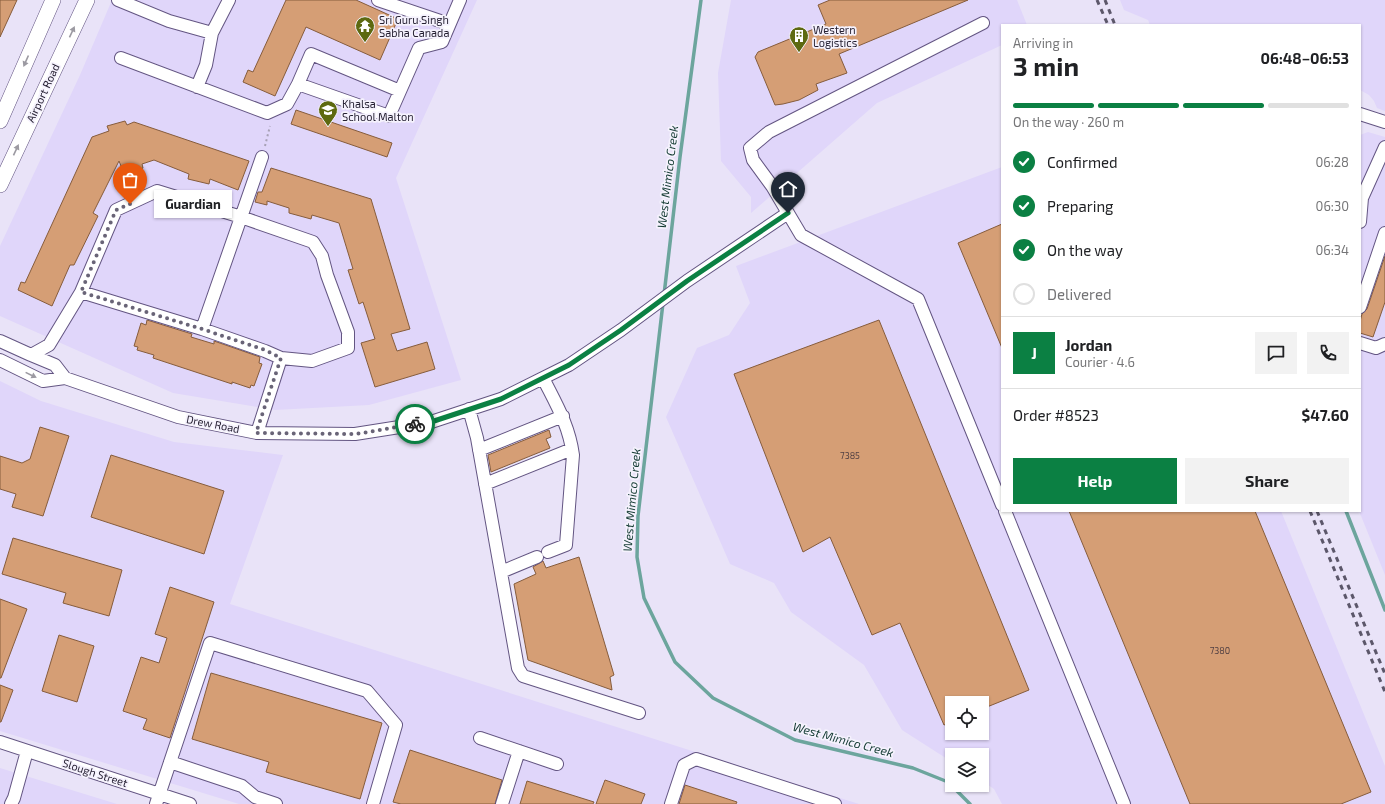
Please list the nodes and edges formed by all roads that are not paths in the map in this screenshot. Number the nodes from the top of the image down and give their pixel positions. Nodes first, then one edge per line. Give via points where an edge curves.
1 (53, 0) edge
2 (87, 0) edge
3 (118, 0) edge
4 (228, 0) edge
5 (378, 0) edge
6 (460, 0) edge
7 (983, 23) dead end
8 (449, 24) junction
9 (212, 34) junction
10 (121, 58) dead end
11 (298, 84) junction
12 (197, 87) junction
13 (400, 91) junction
14 (1361, 114) edge
15 (0, 121) edge
16 (1385, 122) edge
17 (1385, 147) edge
18 (262, 157) road end
19 (0, 185) edge
20 (1361, 210) edge
21 (788, 213) junction
22 (242, 218) junction
23 (1385, 233) edge
24 (81, 292) junction
25 (1361, 304) edge
26 (202, 329) junction
27 (0, 341) edge
28 (1361, 343) edge
29 (1385, 344) edge
30 (31, 355) junction
31 (281, 358) junction
32 (0, 360) edge
33 (65, 378) junction
34 (543, 378) junction
35 (469, 409) junction
36 (563, 416) junction
37 (256, 433) junction
38 (572, 449) junction
39 (479, 450) junction
40 (485, 484) junction
41 (1001, 503) edge
42 (1004, 512) edge
43 (548, 552) dead end
44 (537, 557) dead end
45 (501, 572) junction
46 (639, 713) dead end
47 (480, 738) dead end
48 (0, 742) edge
49 (27, 751) junction
50 (519, 751) junction
51 (170, 762) junction
52 (557, 764) dead end
53 (158, 799) edge
54 (254, 801) edge
55 (11, 804) edge
56 (190, 804) edge
57 (276, 804) edge
58 (373, 804) edge
59 (502, 804) edge
60 (671, 804) edge
61 (835, 804) edge
62 (1124, 804) edge

1 -> 15 main road
19 -> 2 main road, Airport Road
3 - 9 street via 168,21
4 - 9 street
5 - 8 street
6 - 8 street
7 - 21 street via 769,132 750,148 753,160
8 - 13 street via 442,42 419,48
9 - 12 street via 206,65
10 - 12 street
11 - 12 street via 287,104 268,113
11 - 13 street via 389,116
11 - 13 street via 311,54
14 - 16 street
17 - 20 street via 1362,198
18 - 22 street
21 - 34 street, Drew Road via 687,281 621,330 569,365
21 - 41 street via 801,235 918,299
22 - 24 street via 157,191 116,210
22 - 26 street
22 - 31 street via 313,242 322,256 348,332 348,348 312,361
23 - 25 street
24 - 26 street
24 - 30 street via 48,345
26 - 31 street
27 - 30 street
28 - 29 street via 1376,348
30 - 33 street via 55,364
31 - 37 street
32 -> 33 street, Drew Road via 43,381
33 - 37 street, Drew Road via 178,417
34 - 35 street, Drew Road via 501,399
34 - 36 street
35 - 37 street, Drew Road via 431,422 356,434
35 - 39 street
36 - 38 street
36 - 39 street
38 - 40 street
38 - 43 street via 566,545
39 - 40 street
40 - 45 street
42 - 62 street
44 - 45 street
45 - 46 street via 518,668 523,676
47 - 50 street
48 - 49 street, Slough Street
49 - 53 street, Slough Street
49 - 55 street
50 - 52 street
50 - 59 street
51 - 53 street
51 - 54 street via 242,786
51 - 58 street via 210,643 367,691 396,725
53 - 56 street, Slough Street
54 - 57 street
60 - 61 street via 684,765 696,759

